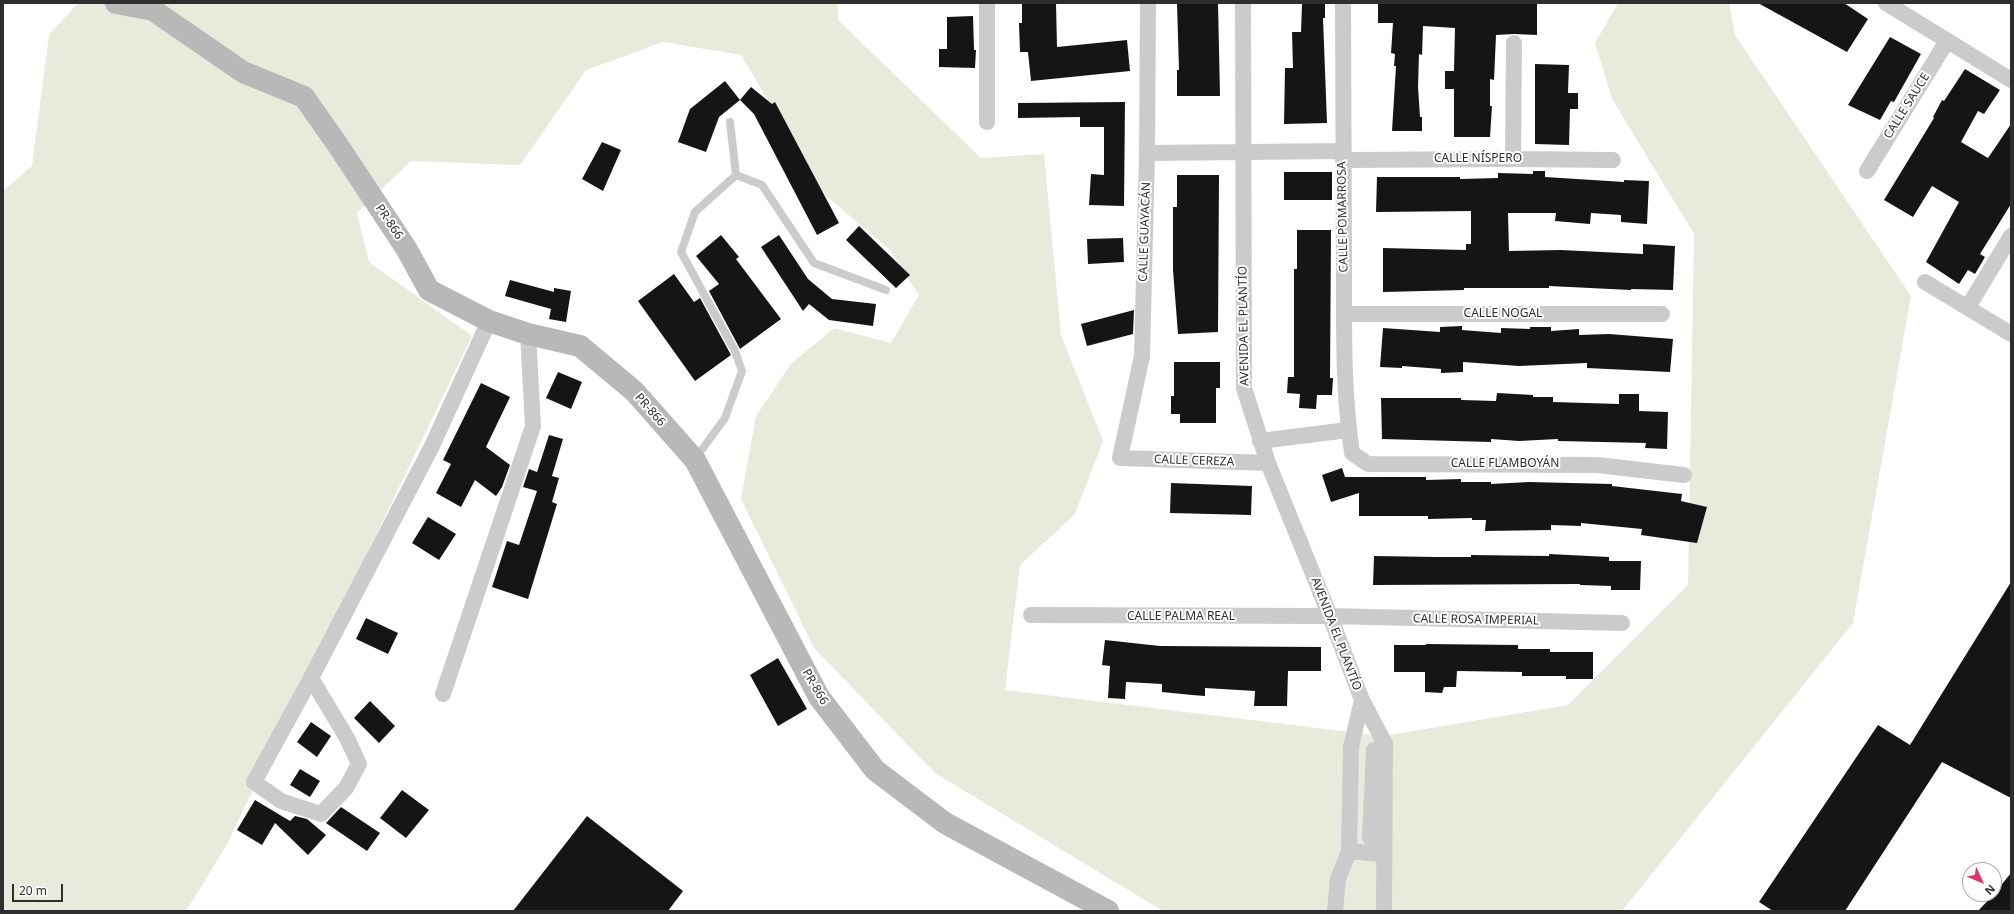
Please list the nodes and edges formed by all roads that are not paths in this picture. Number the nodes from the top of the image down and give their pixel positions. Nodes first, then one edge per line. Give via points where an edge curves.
1 (116, 3) edge
2 (988, 3) edge
3 (1148, 3) edge
4 (1243, 3) edge
5 (1343, 3) edge
6 (1890, 4) edge
7 (152, 6) edge
8 (1947, 41) junction
9 (1514, 43) dead end
10 (2011, 80) edge
11 (730, 122) dead end
12 (987, 122) dead end
13 (1242, 152) junction
14 (1147, 153) junction
15 (1342, 156) junction
16 (1513, 159) junction
17 (1613, 160) dead end
18 (1867, 171) dead end
19 (736, 175) junction
20 (2011, 236) edge
21 (1925, 282) dead end
22 (886, 290) dead end
23 (1968, 308) junction
24 (1344, 314) junction
25 (1662, 314) dead end
26 (489, 321) junction
27 (528, 334) junction
28 (2011, 334) edge
29 (1348, 430) junction
30 (1260, 441) junction
31 (1120, 458) joint
32 (695, 460) junction
33 (1268, 463) junction
34 (1684, 475) dead end
35 (1031, 615) dead end
36 (1330, 616) junction
37 (1622, 623) dead end
38 (311, 678) junction
39 (443, 694) dead end
40 (1362, 700) junction
41 (1349, 851) junction
42 (1383, 854) junction
43 (1108, 911) edge
44 (1335, 911) edge
45 (1384, 911) edge

1 - 7 street, PR-866 / PR-866
2 - 12 street
3 - 14 street, CALLE GUAYACÁN
4 - 13 street, AVENIDA EL PLANTÍO
5 - 15 street, CALLE POMARROSA
6 - 8 street
7 - 26 street, PR-866 / PR-866 via 243,72 304,97 406,248 429,290
8 - 10 street
8 - 18 street, CALLE SAUCE
9 - 16 street
11 - 19 lane
13 - 14 street, CALLE NÍSPERO
13 - 15 street, CALLE NÍSPERO
13 - 30 street, AVENIDA EL PLANTÍO via 1244,388
14 - 31 street, CALLE GUAYACÁN via 1142,356
15 - 16 street, CALLE NÍSPERO
15 - 24 street, CALLE POMARROSA
16 - 17 street, CALLE NÍSPERO
19 - 22 lane via 762,185 814,263
19 - 32 lane via 694,212 681,252 735,351 742,371 725,418
20 - 23 street
21 - 23 street
23 - 28 street
24 - 25 street, CALLE NOGAL
24 - 29 street, CALLE POMARROSA
26 - 27 street, PR-866 / PR-866
26 - 38 street via 432,446
27 - 32 street, PR-866 / PR-866 via 580,346 634,391
27 - 39 street via 533,426
29 - 30 street
29 - 34 street, CALLE FLAMBOYÁN via 1352,452 1368,464 1597,465
30 - 33 street, AVENIDA EL PLANTÍO
31 - 33 street, CALLE CEREZA
32 - 43 street, PR-866 / PR-866 via 819,697 874,770 945,823
33 - 36 street, AVENIDA EL PLANTÍO
35 - 36 street, CALLE PALMA REAL
36 - 37 street, CALLE ROSA IMPERIAL
36 - 40 street, AVENIDA EL PLANTÍO
38 - 38 street via 347,738 359,764 346,788 320,814 281,801 254,782
40 - 41 street, AVENIDA EL PLANTÍO via 1351,747
40 - 42 street, AVENIDA EL PLANTÍO via 1384,744
41 - 42 street
41 - 44 street, AVENIDA EL PLANTÍO via 1338,879
42 - 45 street, AVENIDA EL PLANTÍO

